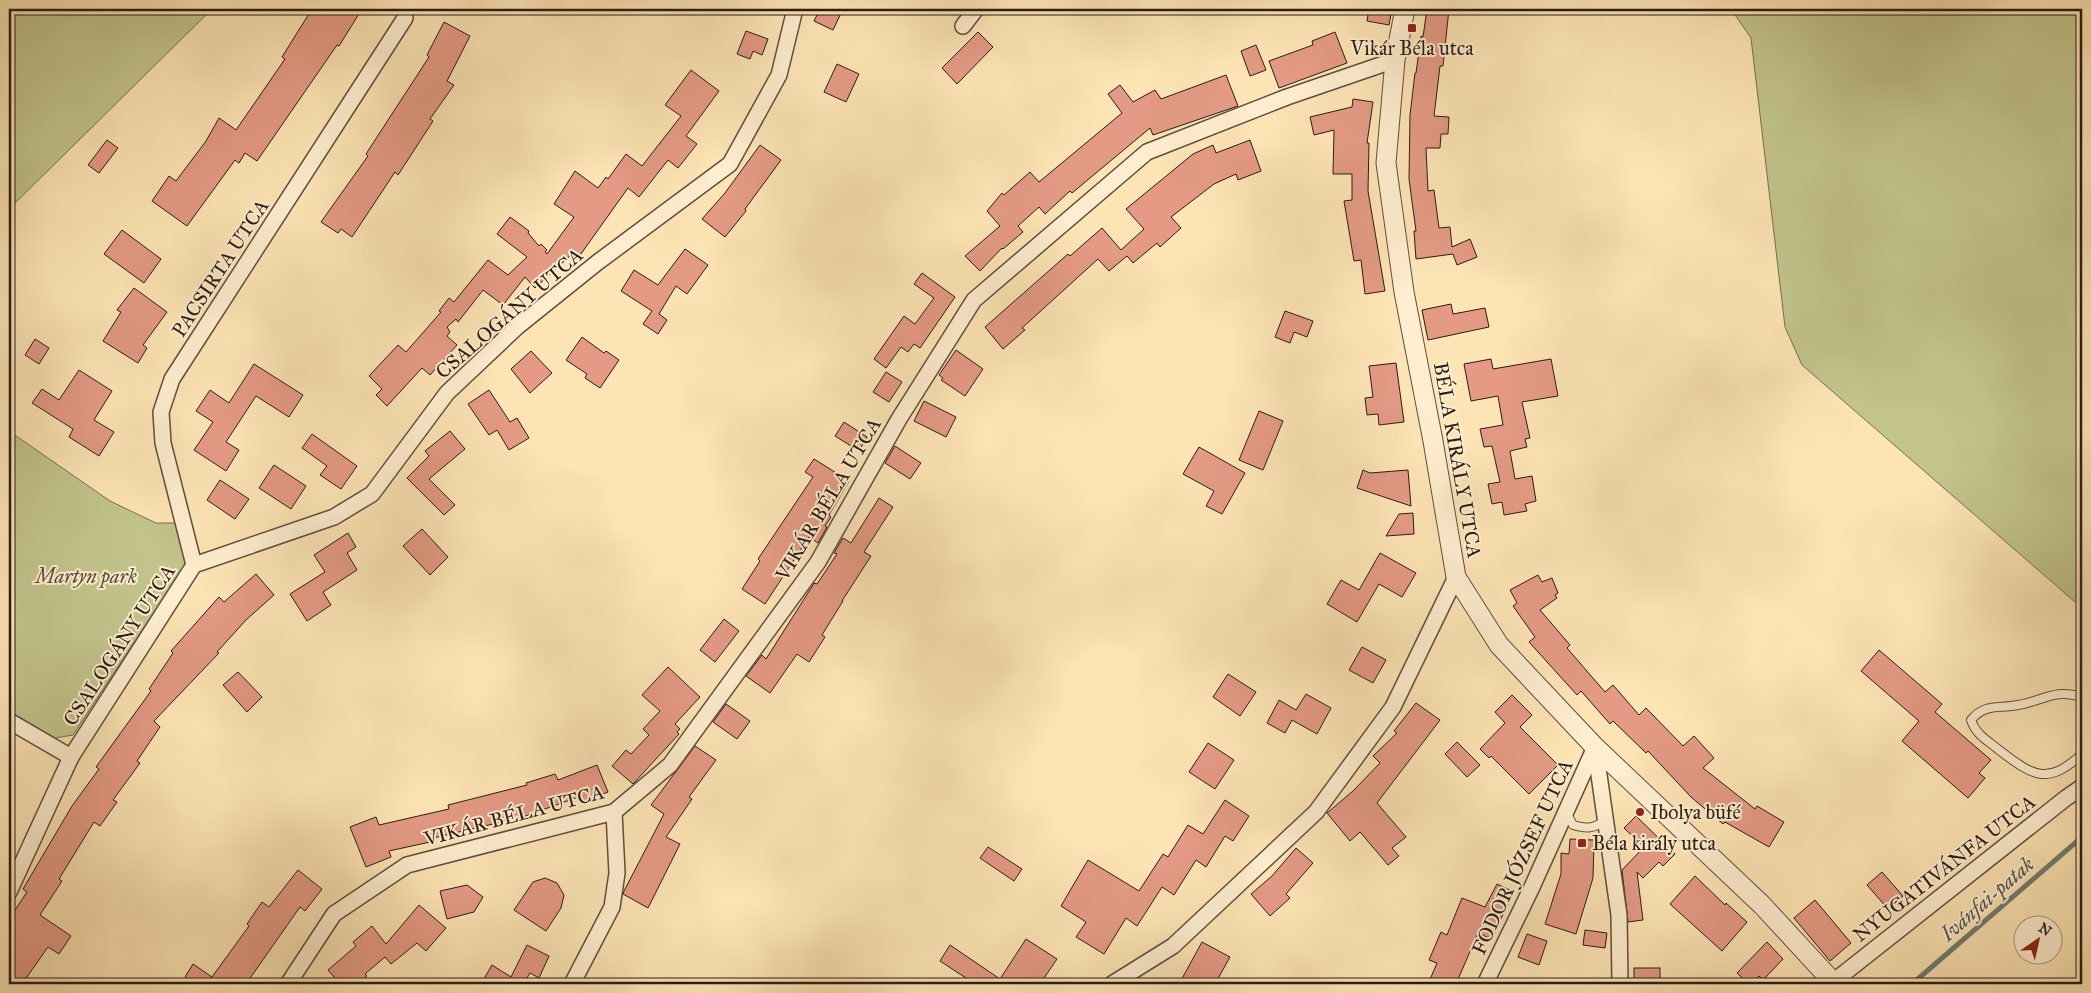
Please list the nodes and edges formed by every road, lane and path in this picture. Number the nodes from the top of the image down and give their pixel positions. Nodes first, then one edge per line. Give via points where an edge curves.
1 (795, 9) edge
2 (976, 9) edge
3 (1404, 9) edge
4 (405, 18) dead end
5 (963, 26) dead end
6 (1395, 60) junction
7 (194, 565) junction
8 (1456, 577) junction
9 (2082, 697) edge
10 (9, 721) edge
11 (1595, 747) junction
12 (2082, 754) edge
13 (71, 757) junction
14 (2082, 787) edge
15 (614, 812) junction
16 (1566, 812) junction
17 (1606, 820) junction
18 (9, 892) edge
19 (1833, 983) edge
20 (288, 984) edge
21 (572, 984) edge
22 (1112, 984) edge
23 (1485, 984) edge
24 (1620, 984) edge

1 - 7 street, CSALOGÁNY UTCA via 779,75 730,164 517,327 447,394 372,494 334,517
2 - 5 street
3 - 6 street, BÉLA KIRÁLY UTCA
4 - 7 street, PACSIRTA UTCA via 172,379 161,412 163,442
6 - 8 street, BÉLA KIRÁLY UTCA via 1386,163 1404,292
6 - 15 street, VIKÁR BÉLA UTCA via 1287,97 1147,152 974,300 899,419 818,562 670,765
7 - 13 street, CSALOGÁNY UTCA
8 - 11 street, BÉLA KIRÁLY UTCA via 1499,645
8 - 22 street via 1393,707 1316,812 1173,946
9 - 12 lane via 2070,693 2053,694 2018,706 1978,711 1971,720 1975,730 2024,769 2040,774 2057,772
10 - 13 street
11 - 16 street, FODOR JÓZSEF UTCA
11 - 17 street
11 - 19 street, BÉLA KIRÁLY UTCA via 1762,905
13 - 18 street, CSALOGÁNY UTCA
14 - 19 street, NYUGATIVÁNFA UTCA
15 - 20 street, VIKÁR BÉLA UTCA via 407,865 334,914
15 - 21 street via 617,874 612,907
16 - 17 lane via 1573,825 1586,829 1595,828
16 - 23 street, FODOR JÓZSEF UTCA
17 - 24 street via 1619,915

